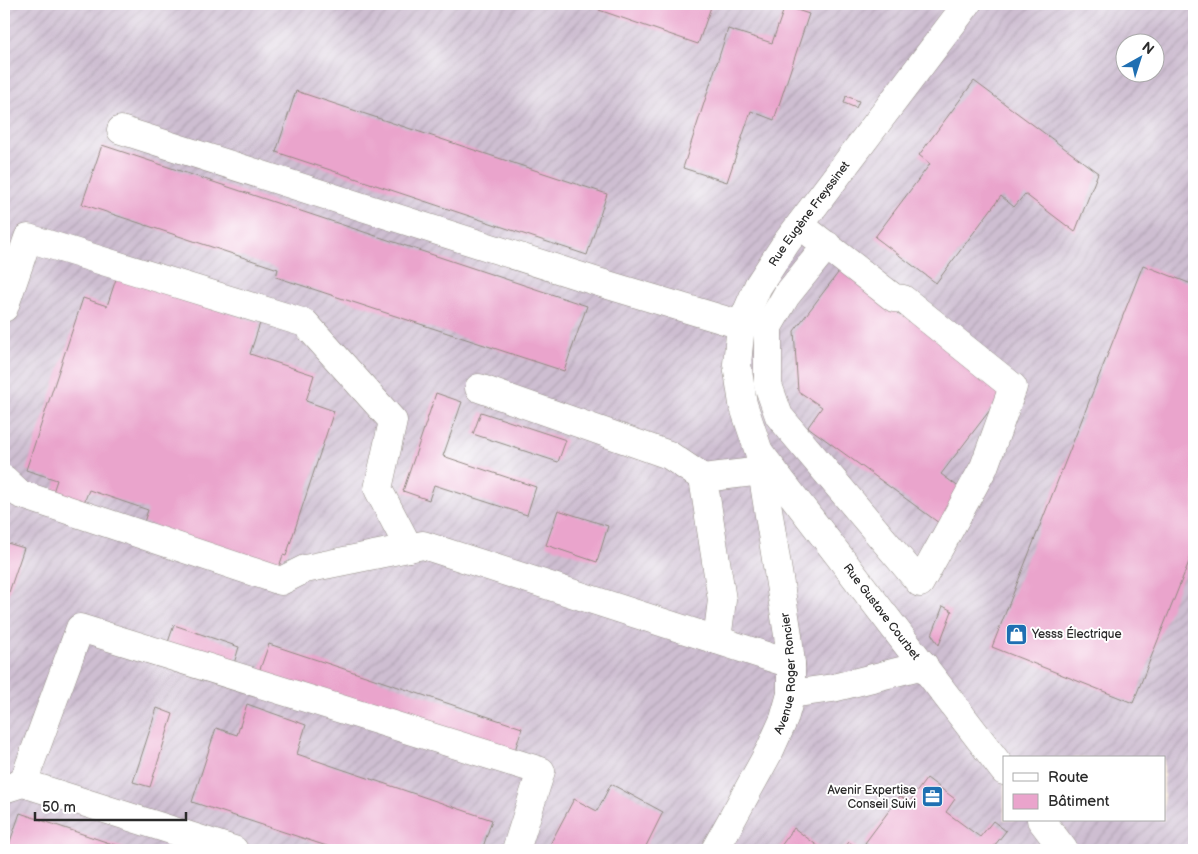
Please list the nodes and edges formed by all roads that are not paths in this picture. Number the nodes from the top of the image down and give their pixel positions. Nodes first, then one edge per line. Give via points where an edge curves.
1 (967, 4) edge
2 (121, 130) dead end
3 (800, 225) junction
4 (827, 246) junction
5 (4, 308) edge
6 (741, 325) junction
7 (479, 388) dead end
8 (761, 462) junction
9 (702, 478) junction
10 (4, 479) edge
11 (409, 548) junction
12 (718, 640) junction
13 (791, 664) junction
14 (924, 665) junction
15 (791, 694) junction
16 (1003, 770) edge
17 (13, 786) edge
18 (1043, 822) edge
19 (234, 850) edge
20 (516, 850) edge
21 (715, 850) edge
22 (1064, 850) edge

1 - 3 street, Rue Eugène Freyssinet
2 - 6 street
3 - 4 street
3 - 6 street, Rue Eugène Freyssinet via 758,286
4 - 4 street via 786,296 768,328 768,385 780,416 920,583 984,467 1013,387 903,299 894,298
5 - 11 street via 28,238 305,323 393,421 378,489
6 - 8 street, Rue Eugène Freyssinet via 736,364
7 - 9 street via 669,454
8 - 9 street
8 - 13 street, Avenue Roger Roncier
8 - 14 street, Rue Gustave Courbet
9 - 12 street via 722,600
10 - 11 street via 20,494 281,581 306,569
11 - 12 street via 423,545
12 - 13 street
13 - 15 street, Avenue Roger Roncier
14 - 15 street via 833,688
14 - 16 street, Rue Gustave Courbet
15 - 21 street, Avenue Roger Roncier via 770,750
17 - 19 street
17 - 20 street via 80,628 541,772
18 - 22 street

